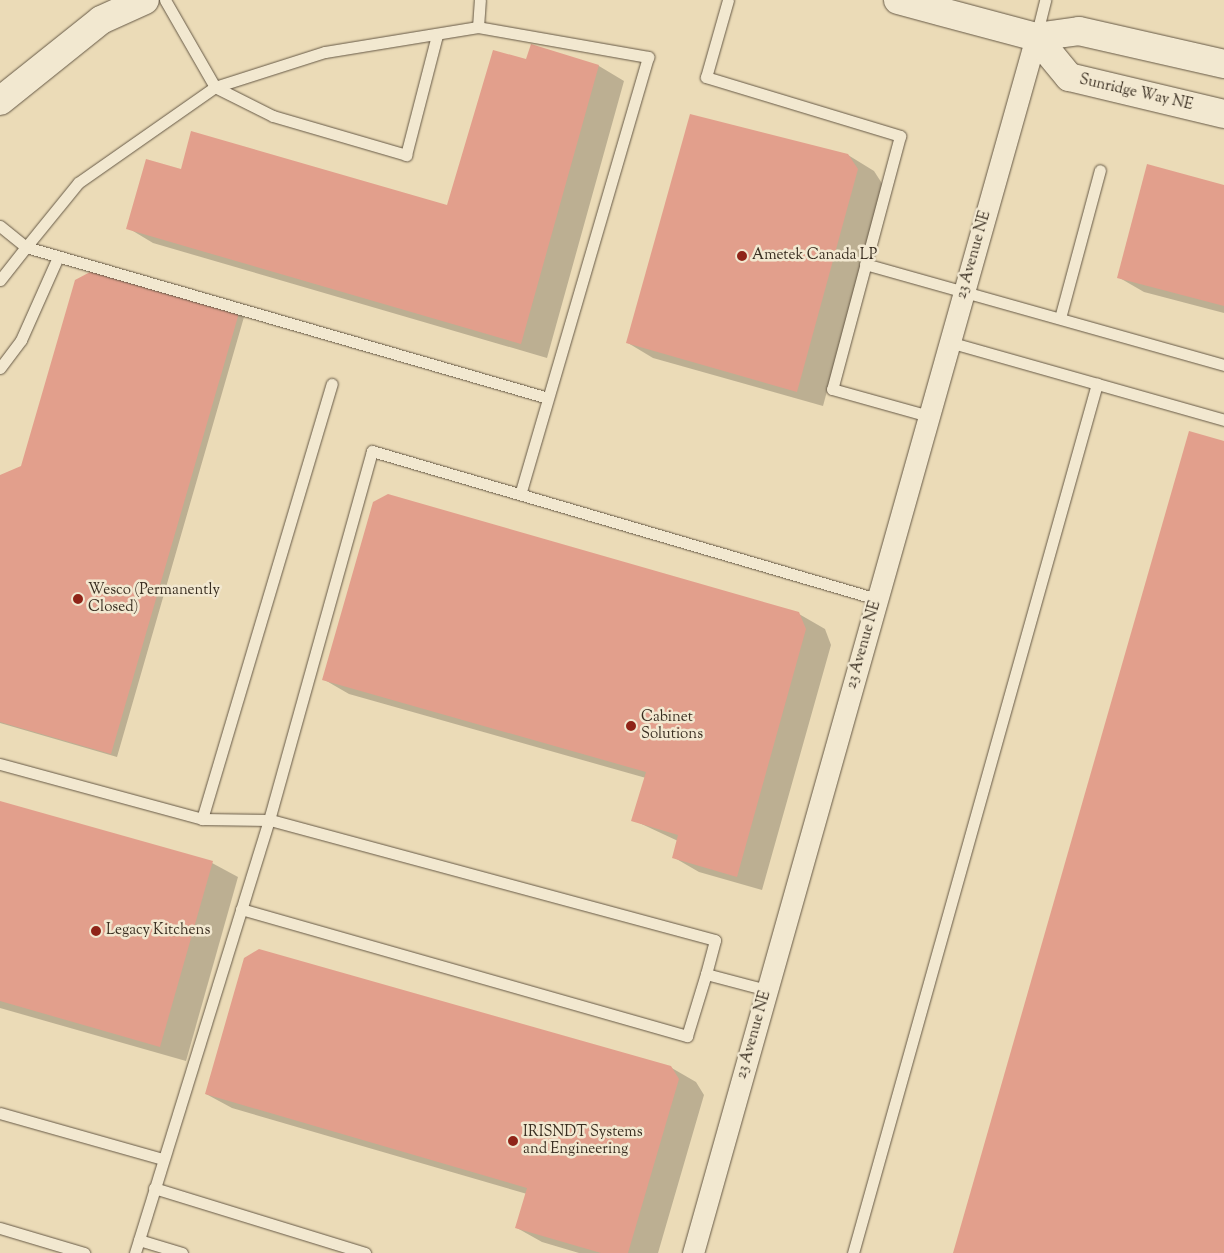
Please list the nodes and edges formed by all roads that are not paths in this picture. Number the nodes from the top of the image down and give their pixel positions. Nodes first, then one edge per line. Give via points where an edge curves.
1 (145, 0) edge
2 (166, 0) edge
3 (480, 0) edge
4 (728, 0) edge
5 (898, 0) edge
6 (1045, 0) edge
7 (478, 27) junction
8 (437, 35) junction
9 (1036, 37) junction
10 (1224, 64) edge
11 (215, 87) junction
12 (0, 101) edge
13 (1224, 114) edge
14 (1100, 170) dead end
15 (0, 226) edge
16 (26, 247) junction
17 (58, 257) junction
18 (866, 264) junction
19 (0, 280) edge
20 (964, 290) junction
21 (1060, 318) junction
22 (949, 342) junction
23 (1224, 365) edge
24 (0, 368) edge
25 (332, 384) dead end
26 (1097, 384) junction
27 (548, 398) junction
28 (929, 416) junction
29 (1224, 420) edge
30 (520, 494) junction
31 (877, 599) junction
32 (0, 764) edge
33 (202, 819) junction
34 (269, 820) junction
35 (241, 909) junction
36 (706, 974) junction
37 (767, 990) junction
38 (0, 1113) edge
39 (163, 1159) junction
40 (154, 1188) junction
41 (0, 1228) edge
42 (139, 1240) junction
43 (84, 1253) edge
44 (135, 1253) edge
45 (182, 1253) edge
46 (365, 1253) edge
47 (693, 1253) edge
48 (853, 1253) edge

1 - 12 street via 101,20
2 - 11 lane
3 - 7 lane
4 - 18 lane via 706,77 900,136
5 - 9 street
6 - 9 lane
7 - 8 lane
7 - 27 lane via 648,57
8 - 11 lane via 324,52
8 - 11 lane via 406,155 273,116
9 - 10 street via 1079,31
9 - 13 street, Sunridge Way NE via 1070,77
9 - 20 street, 23 Avenue NE
11 - 16 lane via 78,183
14 - 21 lane
15 - 16 lane
16 - 17 lane
16 - 19 lane
17 - 24 lane via 21,340
17 - 27 lane
18 - 20 lane
18 - 28 lane via 832,389
20 - 21 lane
20 - 22 street, 23 Avenue NE
21 - 23 lane
22 - 26 lane
22 - 28 street, 23 Avenue NE
25 - 33 lane
26 - 29 lane
26 - 48 lane
27 - 30 lane
28 - 31 street, 23 Avenue NE
30 - 31 lane
30 - 34 lane via 372,451
31 - 37 street, 23 Avenue NE
32 - 33 lane
33 - 34 lane
34 - 35 lane
34 - 36 lane via 715,940
35 - 36 lane via 687,1036
35 - 39 lane
36 - 37 lane
37 - 47 street, 23 Avenue NE
38 - 39 lane
39 - 40 lane
40 - 42 lane
40 - 46 lane
41 - 43 lane
42 - 44 lane
42 - 45 lane

